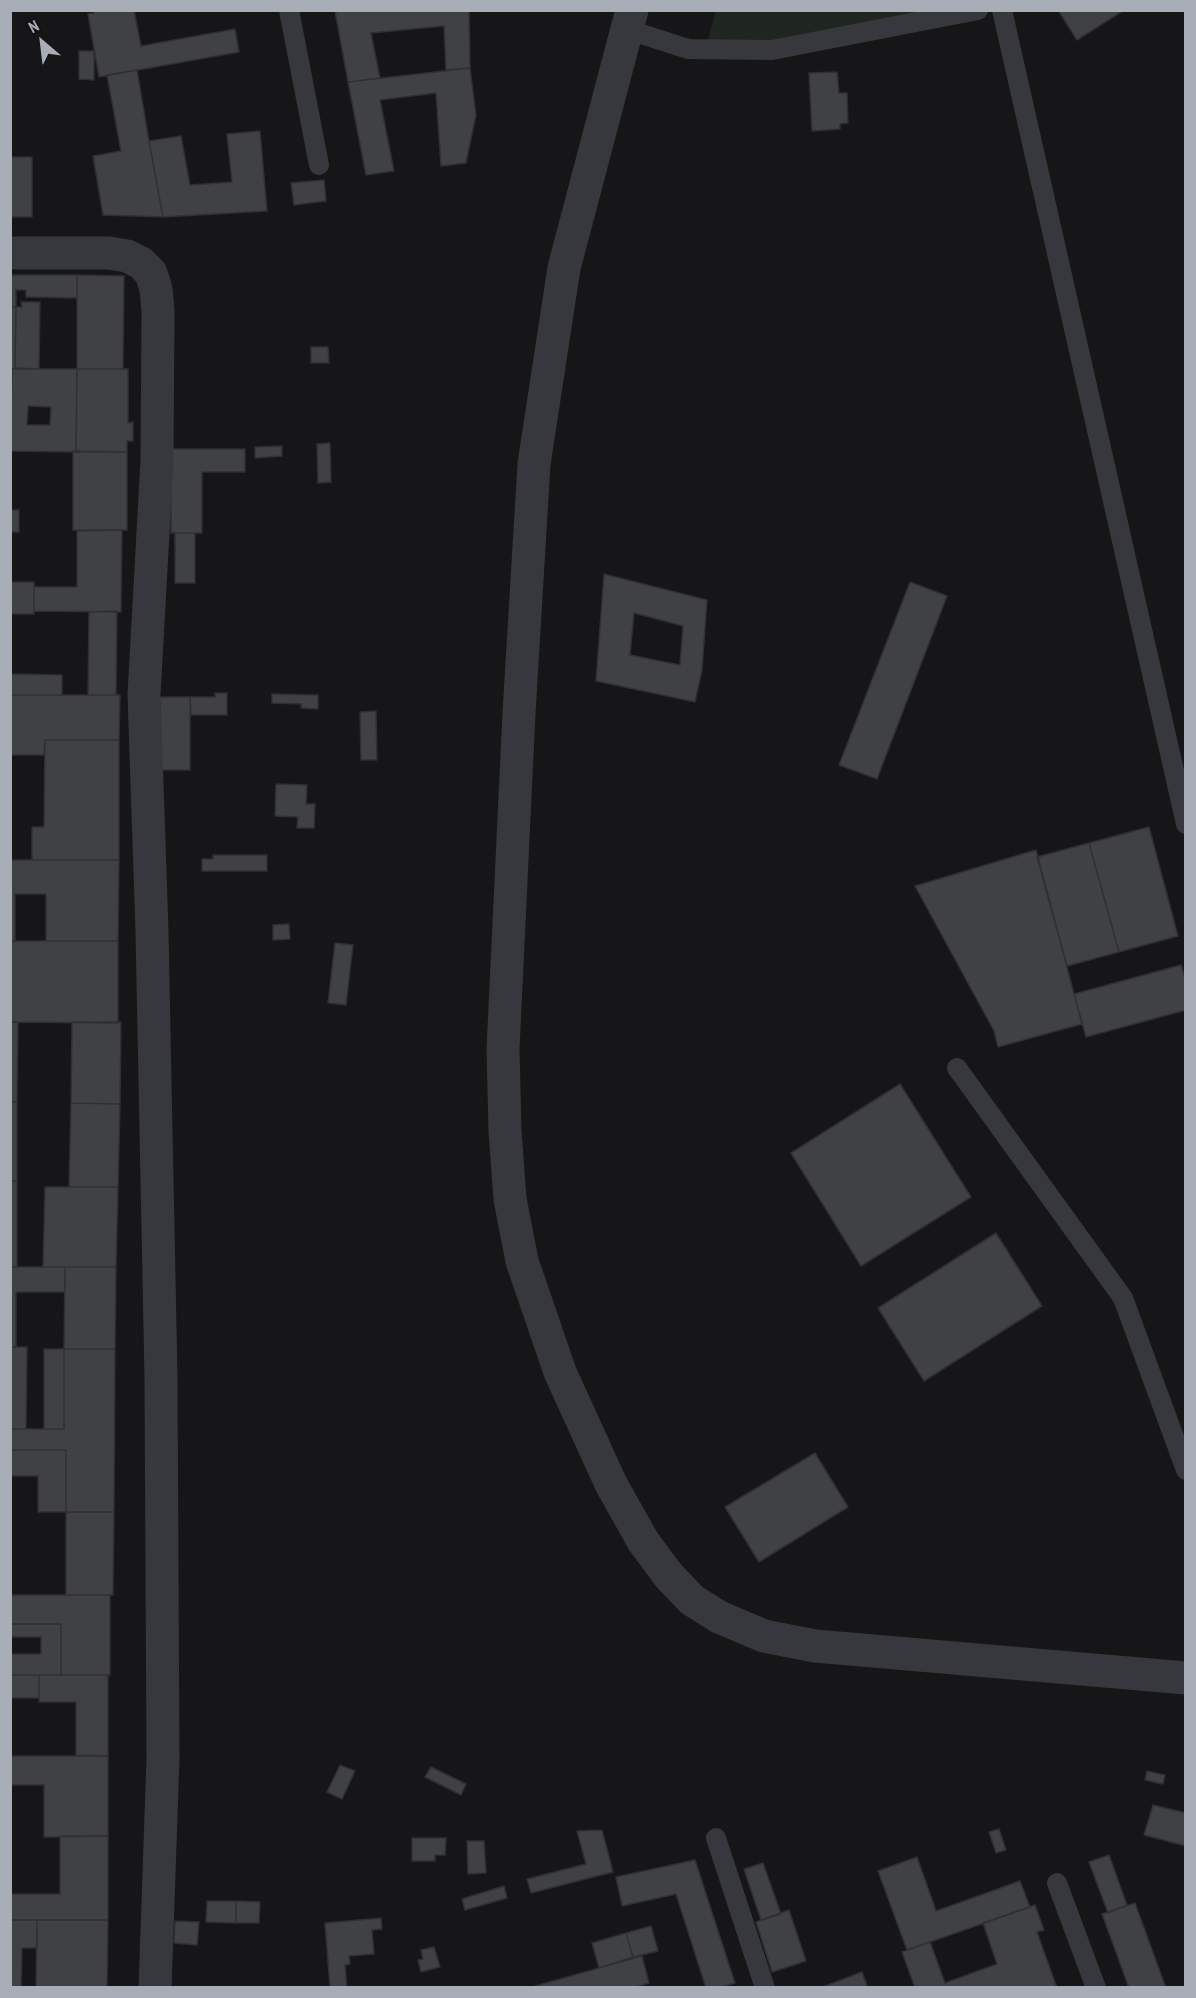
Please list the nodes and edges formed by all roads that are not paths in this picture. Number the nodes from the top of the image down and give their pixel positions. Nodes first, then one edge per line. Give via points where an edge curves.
1 (289, 10) edge
2 (978, 10) edge
3 (1002, 10) edge
4 (629, 20) edge
5 (319, 165) dead end
6 (10, 253) edge
7 (1185, 824) edge
8 (957, 1068) dead end
9 (1185, 1470) edge
10 (1185, 1678) edge
11 (716, 1838) dead end
12 (1057, 1883) dead end
13 (155, 1988) edge
14 (765, 1988) edge
15 (1096, 1988) edge

1 - 5 lane
2 - 4 lane via 772,50 688,49
3 - 7 lane
4 - 10 street via 564,268 534,464 503,1049 510,1198 522,1261 560,1372 611,1484 643,1541 669,1576 692,1600 719,1617 764,1636 815,1646
6 - 13 street via 127,256 141,262 151,273 158,311 157,460 144,695 161,1377 163,1759
8 - 9 lane via 1123,1298
11 - 14 lane
12 - 15 lane

